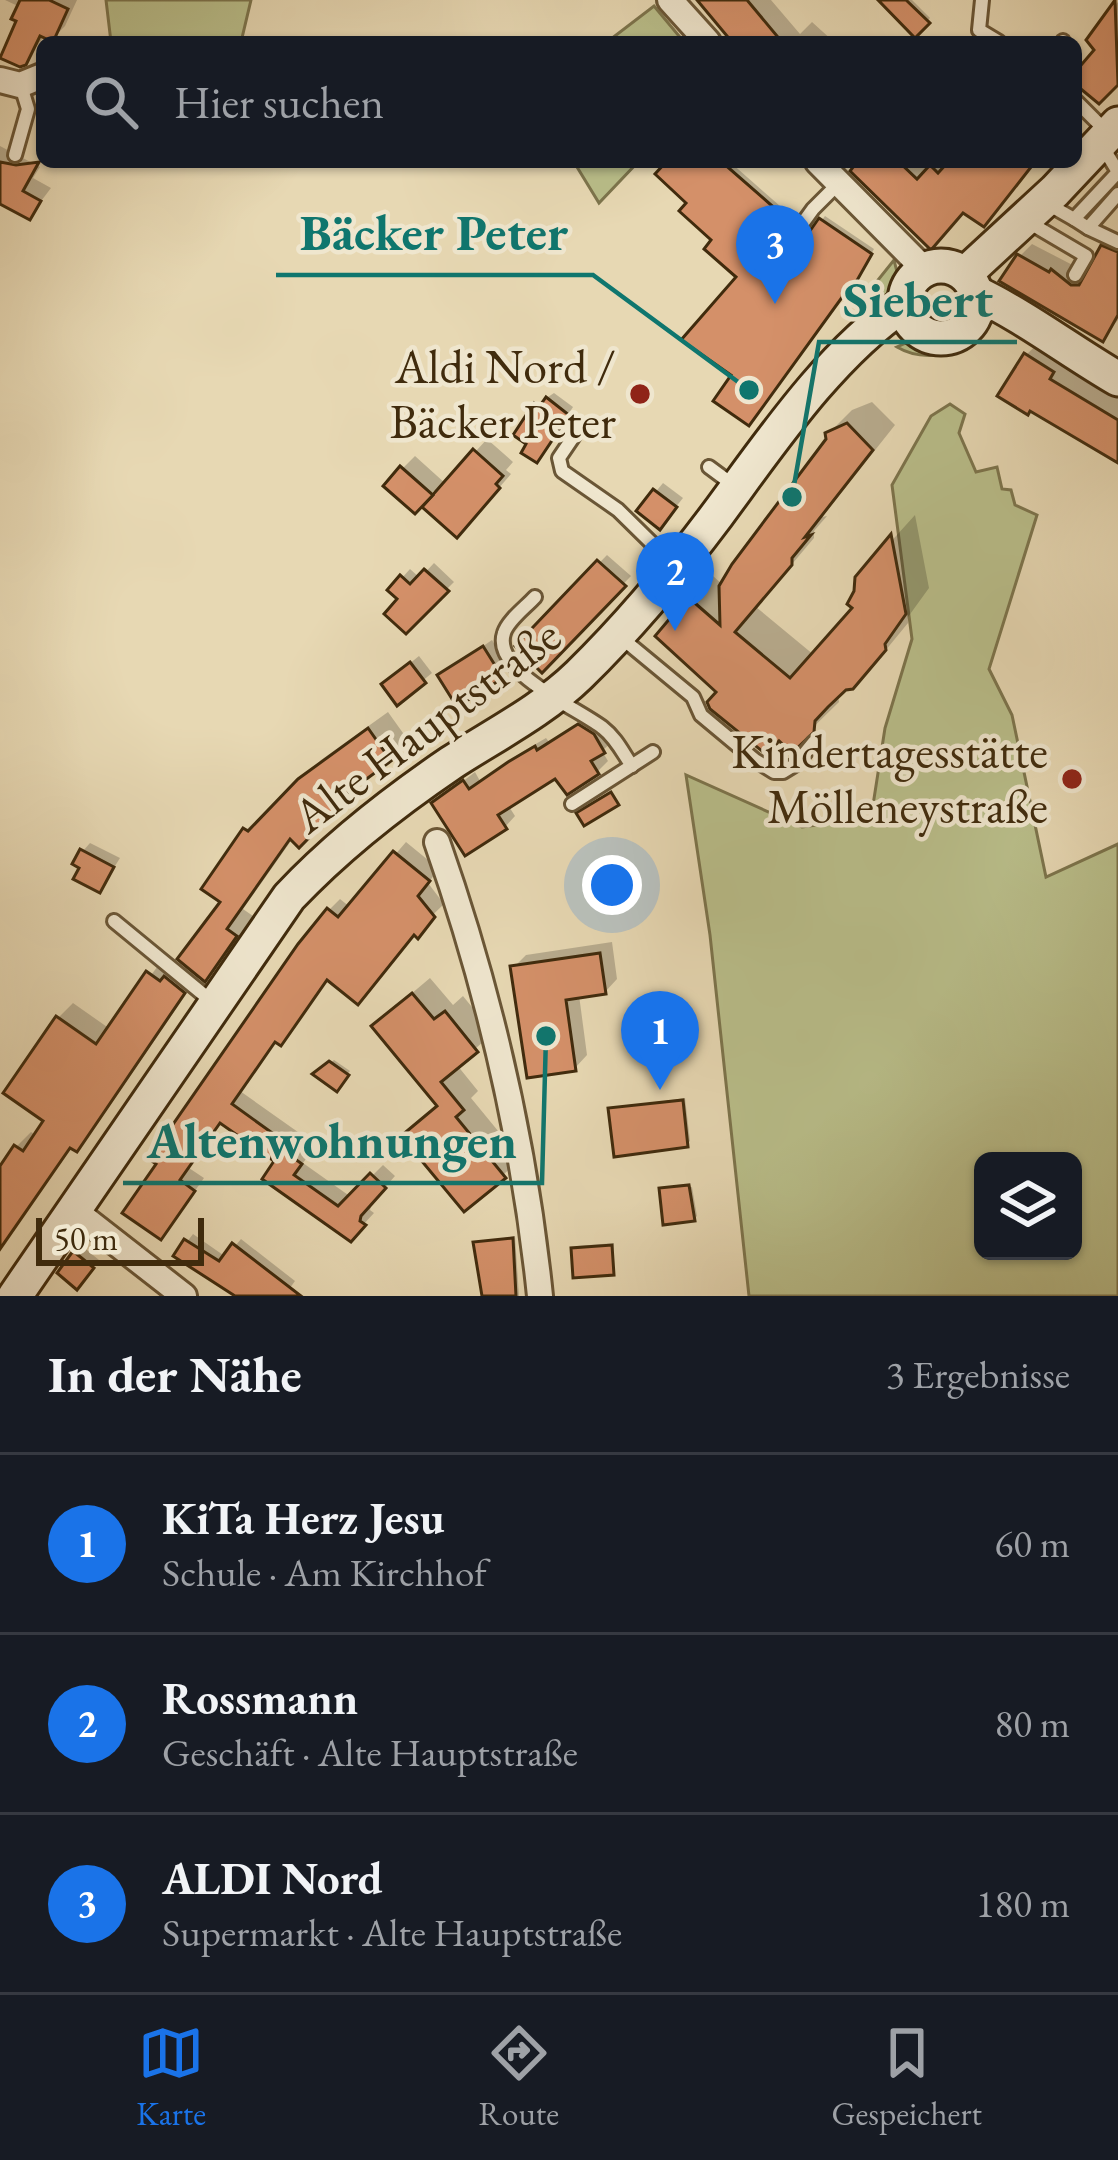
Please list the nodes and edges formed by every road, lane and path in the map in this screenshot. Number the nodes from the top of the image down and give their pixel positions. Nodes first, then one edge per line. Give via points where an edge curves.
1 (670, 0) edge
2 (982, 0) edge
3 (703, 36) edge
4 (988, 36) edge
5 (21, 80) edge
6 (1082, 109) edge
7 (1113, 149) edge
8 (15, 155) dead end
9 (823, 168) edge
10 (838, 184) junction
11 (1118, 194) edge
12 (1034, 210) junction
13 (1074, 219) junction
14 (1088, 228) junction
15 (1118, 242) edge
16 (787, 245) dead end
17 (924, 269) junction
18 (1075, 275) dead end
19 (970, 298) junction
20 (910, 316) junction
21 (1115, 370) edge
22 (578, 430) dead end
23 (709, 467) dead end
24 (737, 488) junction
25 (675, 568) junction
26 (535, 597) dead end
27 (618, 635) junction
28 (552, 699) junction
29 (814, 742) dead end
30 (653, 752) dead end
31 (632, 766) junction
32 (572, 804) dead end
33 (436, 842) dead end
34 (114, 921) dead end
35 (216, 1005) junction
36 (75, 1211) junction
37 (15, 1296) edge
38 (184, 1296) edge
39 (540, 1296) edge

1 - 3 street
2 - 4 lane via 979,30
5 - 8 lane via 28,109
6 - 7 lane
7 - 12 main road
7 - 13 lane
9 - 10 street
10 - 16 lane
10 - 17 street
11 - 14 lane
12 - 13 lane
12 - 18 lane via 1086,256
12 - 19 main road
13 - 14 lane
14 - 15 lane
17 - 19 main road via 938,265
17 - 20 main road via 913,278
19 - 20 main road via 942,338
19 - 21 main road
20 - 24 main road, Alte Hauptstraße via 858,339
22 - 25 lane via 560,458 562,471 618,511
23 - 24 lane
24 - 25 main road, Alte Hauptstraße
25 - 27 main road, Alte Hauptstraße
26 - 28 lane via 503,642
27 - 28 main road, Alte Hauptstraße
27 - 29 lane via 764,768 789,769
28 - 31 lane via 612,735
28 - 35 main road, Alte Hauptstraße via 337,846 289,897
30 - 31 lane
31 - 32 lane
33 - 39 street via 510,1091
34 - 35 lane
35 - 36 main road, Alte Hauptstraße
36 - 37 main road, Alte Hauptstraße
36 - 38 street

